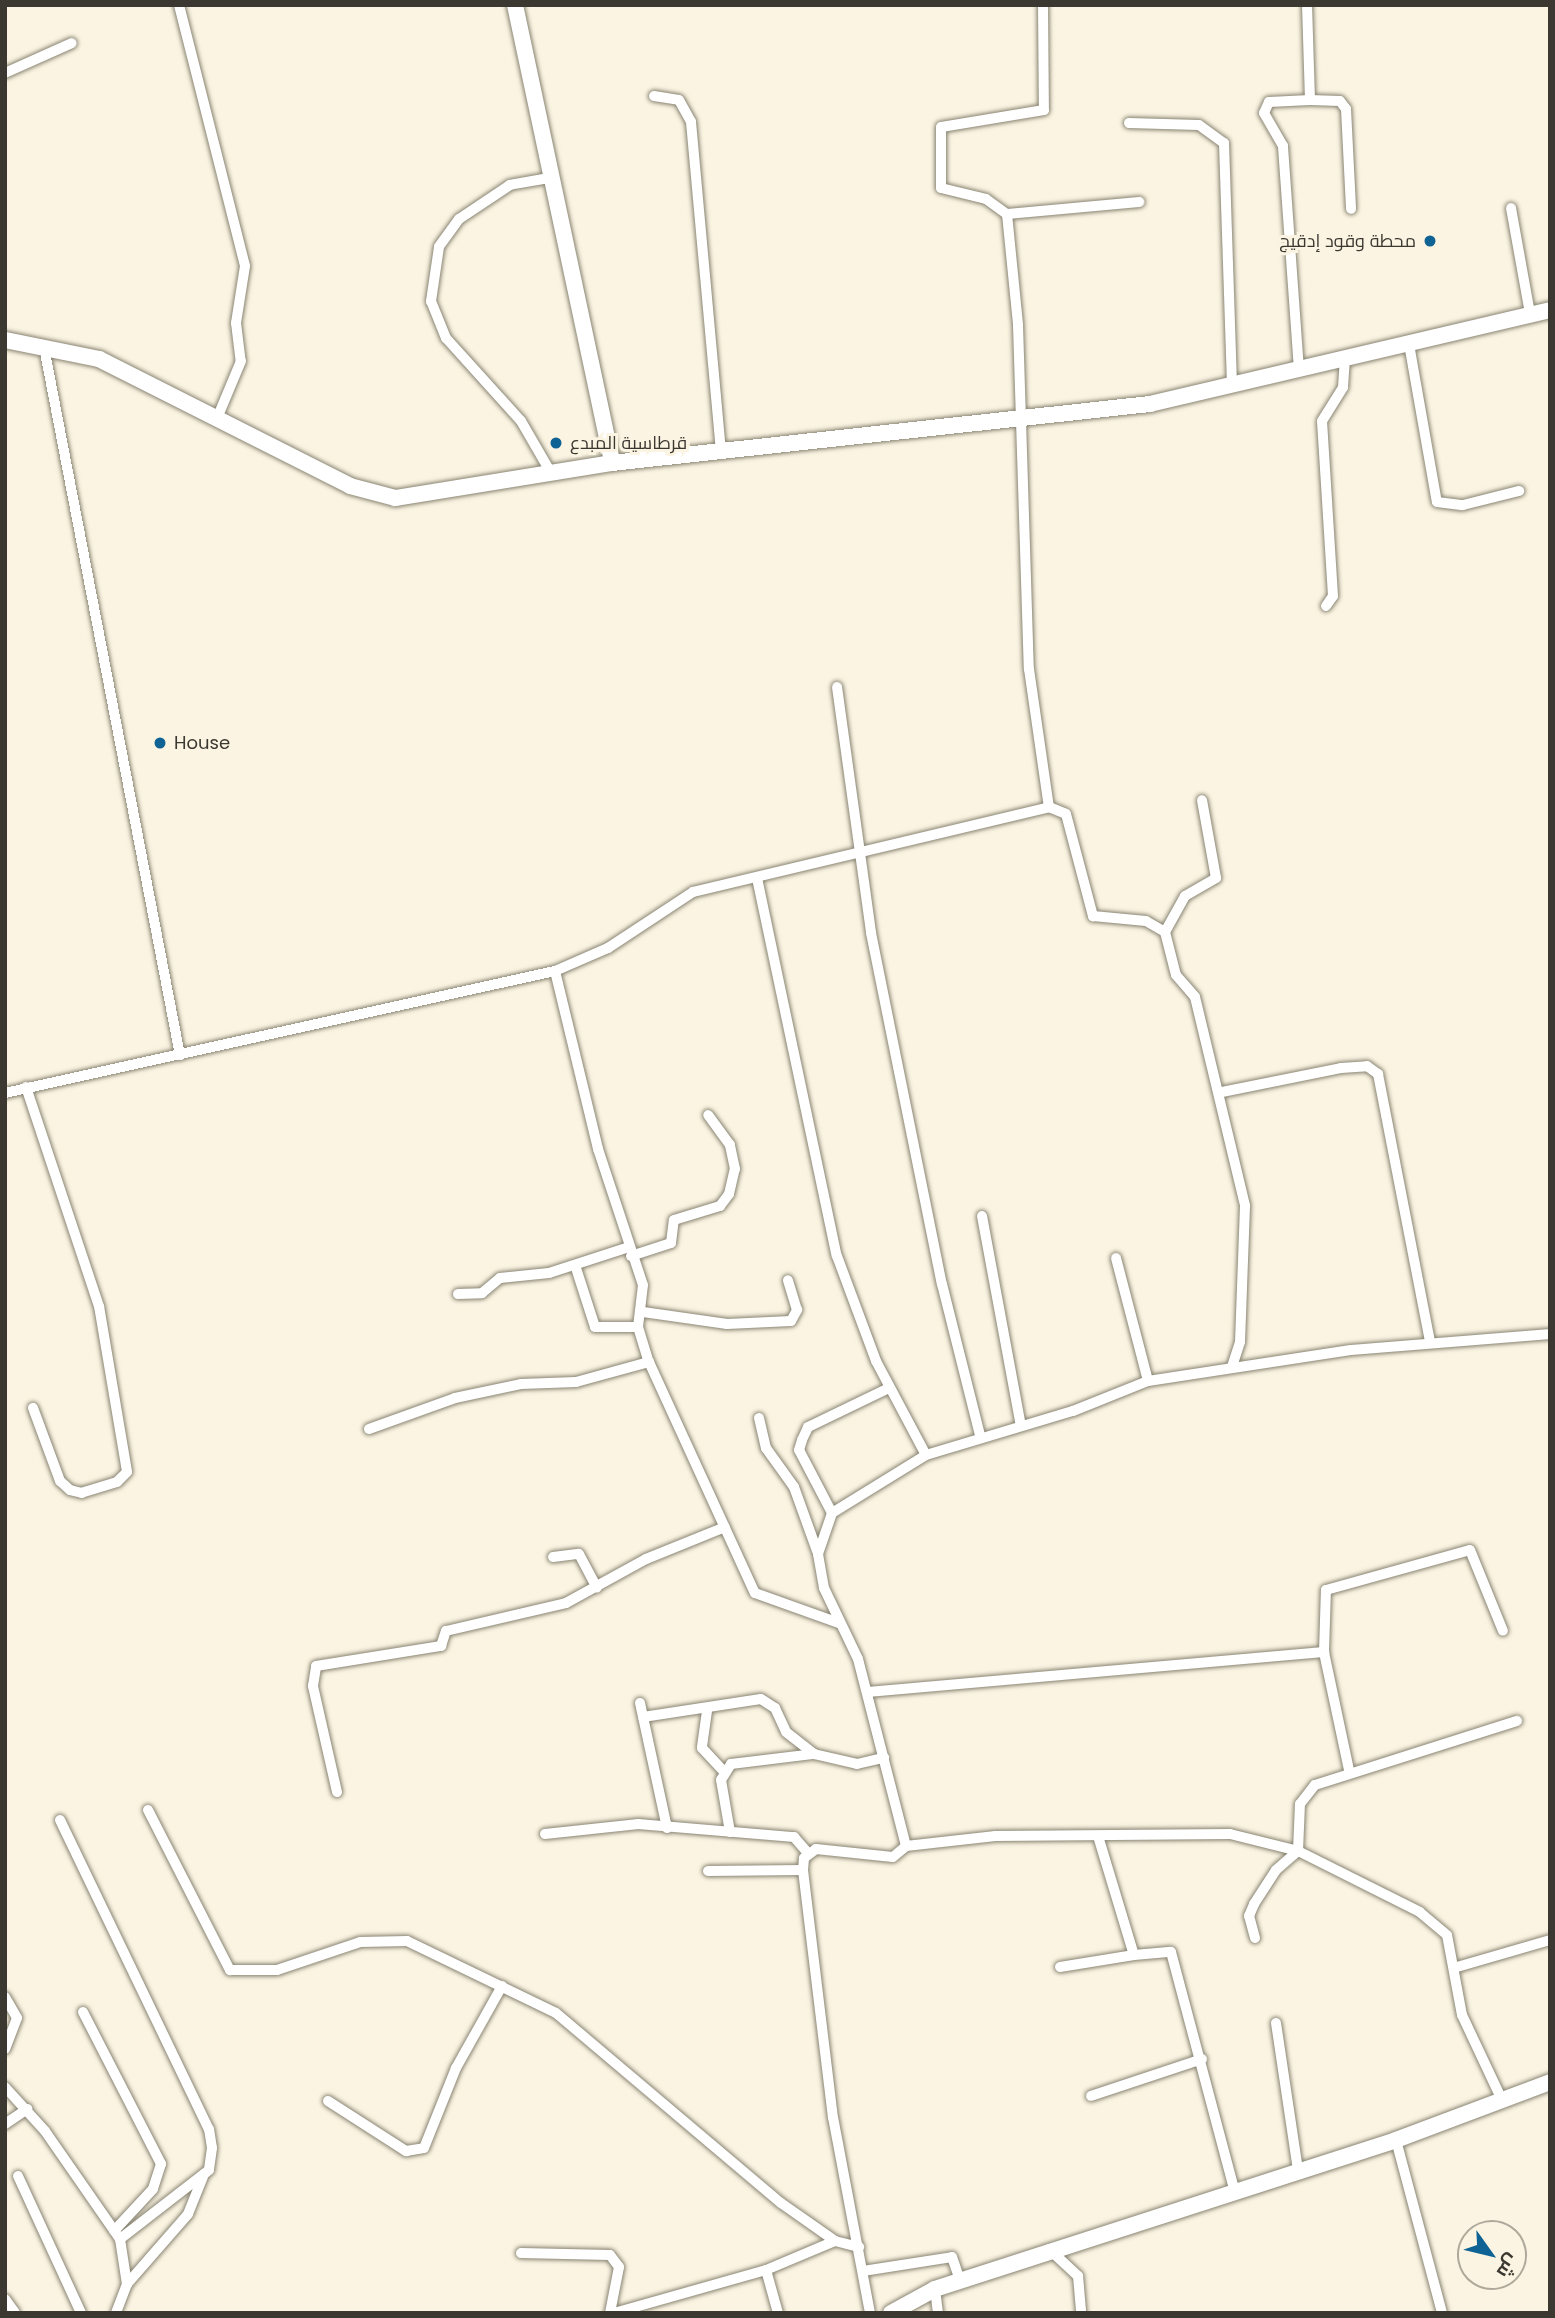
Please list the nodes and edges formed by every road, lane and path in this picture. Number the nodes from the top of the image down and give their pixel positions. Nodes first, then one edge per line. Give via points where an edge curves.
1 (178, 5) edge
2 (515, 5) edge
3 (1043, 5) edge
4 (1307, 5) edge
5 (72, 43) dead end
6 (5, 73) edge
7 (654, 96) dead end
8 (1310, 100) junction
9 (1129, 123) dead end
10 (549, 178) junction
11 (1139, 202) dead end
12 (1511, 208) dead end
13 (1350, 209) dead end
14 (1007, 214) junction
15 (1550, 310) edge
16 (1530, 314) junction
17 (5, 340) edge
18 (1409, 344) junction
19 (44, 347) junction
20 (1345, 359) junction
21 (1298, 370) junction
22 (1232, 385) junction
23 (218, 416) junction
24 (1017, 423) junction
25 (721, 453) junction
26 (612, 463) junction
27 (550, 471) junction
28 (1519, 491) dead end
29 (1325, 606) dead end
30 (836, 687) dead end
31 (1202, 800) dead end
32 (1049, 807) junction
33 (861, 857) junction
34 (757, 878) junction
35 (1165, 932) junction
36 (555, 971) junction
37 (180, 1055) junction
38 (26, 1087) junction
39 (1222, 1092) junction
40 (5, 1093) edge
41 (708, 1115) dead end
42 (982, 1216) dead end
43 (629, 1252) junction
44 (1116, 1258) dead end
45 (575, 1265) junction
46 (788, 1279) dead end
47 (458, 1294) dead end
48 (643, 1311) junction
49 (638, 1327) junction
50 (1550, 1334) edge
51 (1430, 1342) junction
52 (649, 1362) junction
53 (1232, 1367) junction
54 (1148, 1381) junction
55 (889, 1388) junction
56 (33, 1408) dead end
57 (759, 1418) dead end
58 (1020, 1422) junction
59 (369, 1429) dead end
60 (980, 1435) junction
61 (799, 1450) junction
62 (926, 1455) junction
63 (784, 1470) junction
64 (832, 1513) junction
65 (725, 1527) junction
66 (818, 1554) junction
67 (553, 1558) dead end
68 (597, 1588) junction
69 (839, 1622) junction
70 (1503, 1631) dead end
71 (1324, 1652) junction
72 (867, 1692) junction
73 (640, 1703) dead end
74 (706, 1711) junction
75 (643, 1717) junction
76 (1517, 1721) dead end
77 (814, 1754) junction
78 (884, 1758) junction
79 (1349, 1770) junction
80 (725, 1773) junction
81 (337, 1792) dead end
82 (148, 1810) dead end
83 (60, 1820) dead end
84 (667, 1828) junction
85 (730, 1832) junction
86 (545, 1834) dead end
87 (1098, 1836) junction
88 (906, 1846) junction
89 (1298, 1851) junction
90 (808, 1853) junction
91 (803, 1870) junction
92 (708, 1871) dead end
93 (1255, 1938) dead end
94 (1550, 1940) edge
95 (1134, 1955) junction
96 (1457, 1967) junction
97 (1060, 1968) dead end
98 (502, 1986) junction
99 (5, 1997) edge
100 (82, 2012) dead end
101 (1276, 2023) dead end
102 (5, 2049) edge
103 (1202, 2059) junction
104 (1550, 2082) edge
105 (5, 2087) edge
106 (1091, 2096) dead end
107 (1502, 2100) junction
108 (328, 2101) dead end
109 (27, 2109) junction
110 (5, 2124) edge
111 (1396, 2140) junction
112 (1298, 2169) junction
113 (204, 2174) junction
114 (18, 2176) dead end
115 (1234, 2189) junction
116 (117, 2235) junction
117 (835, 2241) junction
118 (859, 2247) junction
119 (1049, 2249) junction
120 (521, 2253) dead end
121 (766, 2270) junction
122 (863, 2272) junction
123 (960, 2280) junction
124 (127, 2284) junction
125 (935, 2289) junction
126 (5, 2299) edge
127 (15, 2313) edge
128 (81, 2313) edge
129 (116, 2313) edge
130 (612, 2313) edge
131 (778, 2313) edge
132 (870, 2313) edge
133 (891, 2313) edge
134 (937, 2313) edge
135 (1080, 2313) edge
136 (1442, 2313) edge

1 - 23 street via 246,266 236,323 241,360
2 - 10 street
3 - 14 street via 1044,110 947,124 938,132 943,191 986,199
4 - 8 street
5 - 6 street
7 - 25 street via 679,100 691,122
8 - 13 street via 1340,101 1346,109
8 - 21 street via 1269,102 1264,113 1283,146
9 - 22 street via 1199,125 1224,143
10 - 26 street
10 - 27 street via 510,186 459,219 439,247 431,301 446,338 521,421
11 - 14 street
12 - 16 street
14 - 24 street via 1018,326
15 - 16 street
16 - 18 street
17 - 19 street
18 - 20 street
18 - 28 street via 1437,502 1463,505
19 - 23 street via 99,359
19 - 37 street
20 - 21 street
20 - 29 street via 1343,387 1322,421 1333,596
21 - 22 street
22 - 24 street
23 - 27 street via 384,498
24 - 25 street
24 - 32 street via 1029,669
25 - 26 street
26 - 27 street
30 - 33 street
31 - 35 street via 1216,878 1185,896
32 - 33 street
32 - 35 street via 1066,814 1093,916 1146,920
33 - 34 street
33 - 60 street via 942,1284
34 - 36 street via 671,901 608,948
34 - 55 street via 837,1256
35 - 39 street via 1176,975 1195,997
36 - 37 street
36 - 43 street
37 - 38 street
38 - 40 street
38 - 56 street via 99,1306 127,1472 117,1482 82,1493 70,1490 60,1481
39 - 51 street via 1341,1068 1367,1066 1378,1073
39 - 53 street via 1245,1206 1240,1342
41 - 43 street via 730,1145 735,1169 729,1194 720,1206 674,1220 671,1243
42 - 58 street
43 - 45 street
43 - 48 street via 643,1285
44 - 54 street
45 - 47 street via 500,1278 482,1293
45 - 49 street via 595,1327
46 - 48 street via 797,1310 791,1321 727,1324
48 - 49 street
49 - 52 street
50 - 51 street
51 - 53 street
52 - 59 street via 576,1382 521,1384 455,1398
52 - 65 street
53 - 54 street
54 - 58 street via 1073,1411
55 - 61 street via 808,1427
55 - 62 street
57 - 63 street via 766,1448
58 - 60 street
60 - 62 street
61 - 63 street
61 - 64 street
62 - 64 street
63 - 66 street
64 - 66 street
65 - 68 street via 646,1559
65 - 69 street via 755,1592
66 - 69 street
67 - 68 street via 578,1553
68 - 81 street via 531,1614 446,1631 441,1646 316,1666 313,1686
69 - 72 street
70 - 71 street via 1476,1557 1465,1549 1326,1590
71 - 72 street
71 - 79 street
72 - 78 street
73 - 75 street
74 - 75 street
74 - 77 street via 761,1699 775,1708 786,1732
74 - 80 street via 702,1748
75 - 84 street
76 - 79 street
77 - 78 street via 857,1764
77 - 80 street via 743,1759
78 - 88 street
79 - 89 street via 1306,1792
80 - 85 street via 720,1780
82 - 98 street via 230,1970 249,1974 291,1967 376,1938 407,1941
83 - 113 street via 209,2129 212,2161
84 - 85 street
84 - 86 street via 604,1824
85 - 90 street via 794,1837
87 - 88 street via 995,1836
87 - 89 street via 1230,1834
87 - 95 street
88 - 90 street via 893,1857
89 - 93 street via 1276,1870 1254,1904 1249,1916
89 - 96 street via 1434,1922 1447,1935
90 - 91 street
91 - 92 street
91 - 118 street via 833,2118
94 - 96 street
95 - 97 street
95 - 103 street via 1171,1952
96 - 107 street via 1462,2015
98 - 108 street via 456,2068 424,2148 406,2151
98 - 117 street via 584,2034 641,2091
99 - 102 street via 17,2018
100 - 116 street via 161,2164 153,2189
101 - 112 street
103 - 106 street
103 - 115 street
104 - 107 street
105 - 109 street
107 - 111 street
109 - 110 street
109 - 116 street
111 - 112 street
111 - 136 street
112 - 115 street
113 - 116 street
113 - 124 street via 188,2214
114 - 128 street
115 - 119 street
116 - 124 street
117 - 118 street
117 - 121 street
118 - 122 street
119 - 123 street
119 - 135 street via 1078,2276
120 - 130 street via 610,2255 619,2267
121 - 130 street
121 - 131 street
122 - 123 street via 952,2257
122 - 132 street
123 - 125 street
124 - 129 street
125 - 133 street
125 - 134 street
126 - 127 street

